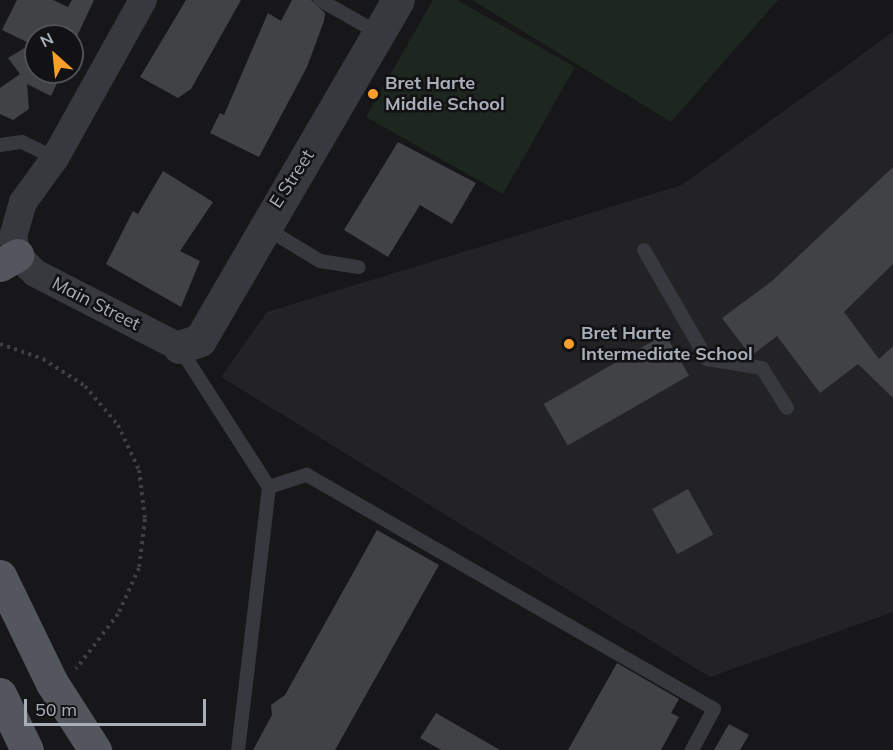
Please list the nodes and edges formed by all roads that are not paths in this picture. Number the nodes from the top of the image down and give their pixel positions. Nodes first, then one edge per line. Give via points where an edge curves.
1 (143, 0) edge
2 (320, 0) edge
3 (398, 0) edge
4 (379, 33) junction
5 (0, 140) edge
6 (0, 145) edge
7 (55, 158) junction
8 (262, 226) junction
9 (644, 250) dead end
10 (9, 260) edge
11 (359, 267) dead end
12 (179, 347) junction
13 (787, 408) dead end
14 (269, 487) junction
15 (0, 576) edge
16 (0, 694) edge
17 (27, 750) edge
18 (95, 750) edge
19 (238, 750) edge
20 (692, 750) edge

1 - 7 street
2 - 4 lane
3 - 4 street, E Street
4 - 8 street, E Street
5 - 6 lane
6 - 7 lane via 22,142
7 - 10 street via 23,202
8 - 11 lane via 320,261
8 - 12 street, E Street via 200,340
9 - 13 lane via 707,359 762,368
10 - 12 street, Main Street
12 - 14 lane
14 - 19 lane
14 - 20 lane via 307,475 714,709
15 - 18 main road via 52,683
16 - 17 main road

